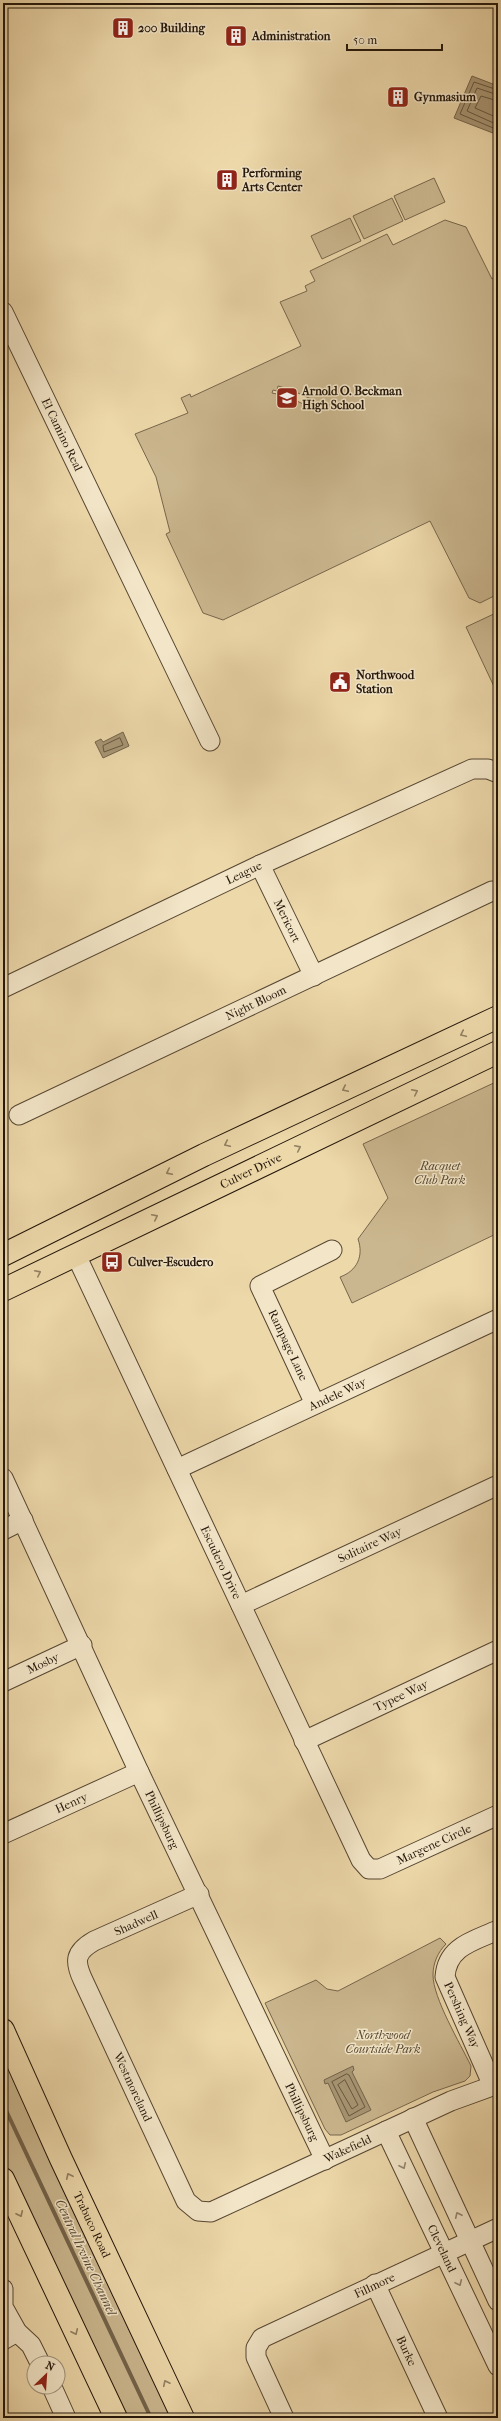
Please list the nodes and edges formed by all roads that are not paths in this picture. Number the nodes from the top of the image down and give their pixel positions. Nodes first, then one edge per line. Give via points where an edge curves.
1 (3, 312) edge
2 (210, 741) dead end
3 (493, 771) edge
4 (260, 865) junction
5 (492, 892) dead end
6 (314, 976) junction
7 (3, 988) edge
8 (498, 1017) edge
9 (498, 1052) edge
10 (19, 1115) dead end
11 (332, 1250) dead end
12 (3, 1255) edge
13 (76, 1255) junction
14 (3, 1290) edge
15 (498, 1319) edge
16 (315, 1404) junction
17 (177, 1469) junction
18 (3, 1478) edge
19 (498, 1485) edge
20 (23, 1520) junction
21 (3, 1530) edge
22 (241, 1605) junction
23 (82, 1645) junction
24 (498, 1650) edge
25 (3, 1682) edge
26 (304, 1741) junction
27 (139, 1772) junction
28 (498, 1815) edge
29 (3, 1834) edge
30 (369, 1869) joint
31 (200, 1894) junction
32 (498, 1930) edge
33 (78, 1957) joint
34 (3, 2030) edge
35 (496, 2085) edge
36 (413, 2118) junction
37 (386, 2131) junction
38 (325, 2160) junction
39 (3, 2179) edge
40 (198, 2211) joint
41 (498, 2228) edge
42 (470, 2241) junction
43 (444, 2252) junction
44 (375, 2284) junction
45 (3, 2290) edge
46 (498, 2301) edge
47 (10, 2336) edge
48 (36, 2355) edge
49 (498, 2366) edge
50 (56, 2395) edge
51 (66, 2418) edge
52 (116, 2418) edge
53 (183, 2418) edge
54 (284, 2418) edge
55 (438, 2418) edge

1 - 2 street, El Camino Real
3 - 4 street, League via 472,769
4 - 6 street, Mericort
4 - 7 street, League
5 - 6 street, Night Bloom
6 - 10 street, Night Bloom
8 -> 12 main road via 204,1155
13 -> 9 main road, Culver Drive
11 - 16 street, Rampage Lane via 260,1286
14 -> 13 main road, Culver Drive
13 - 17 street, Escudero Drive
15 - 16 street, Andele Way
16 - 17 street, Andele Way
17 - 22 street, Escudero Drive
18 - 20 street, Phillipsburg
19 - 22 street, Solitaire Way
20 - 21 street
20 - 23 street, Phillipsburg
22 - 26 street, Escudero Drive
23 - 25 street, Mosby
23 - 27 street, Phillipsburg
24 - 26 street, Typee Way
26 - 30 street, Escudero Drive via 356,1850
27 - 29 street, Henry
27 - 31 street, Phillipsburg
28 - 30 street, Margene Circle via 392,1865
31 - 33 street, Shadwell via 94,1941 83,1947
31 - 38 street, Phillipsburg
32 - 35 street, Pershing Way via 454,1952 446,1964 445,1977
33 - 40 street, Westmoreland via 78,1968 83,1980 186,2201
53 -> 34 main road, Trabuco Road
35 - 36 street, Wakefield
36 - 37 street, Wakefield
42 -> 36 street
37 - 38 street, Wakefield
37 -> 43 street, Cleveland
38 - 40 street, Wakefield via 211,2212
39 -> 52 main road
41 - 42 street, Fillmore
42 - 43 street, Fillmore
42 - 46 street
43 - 44 street, Fillmore
43 -> 49 street, Cleveland
44 - 54 street, Fillmore via 262,2338 256,2348 256,2357
44 - 55 street, Burke
45 - 47 street via 3,2307
47 - 48 street via 31,2344
50 - 51 street

